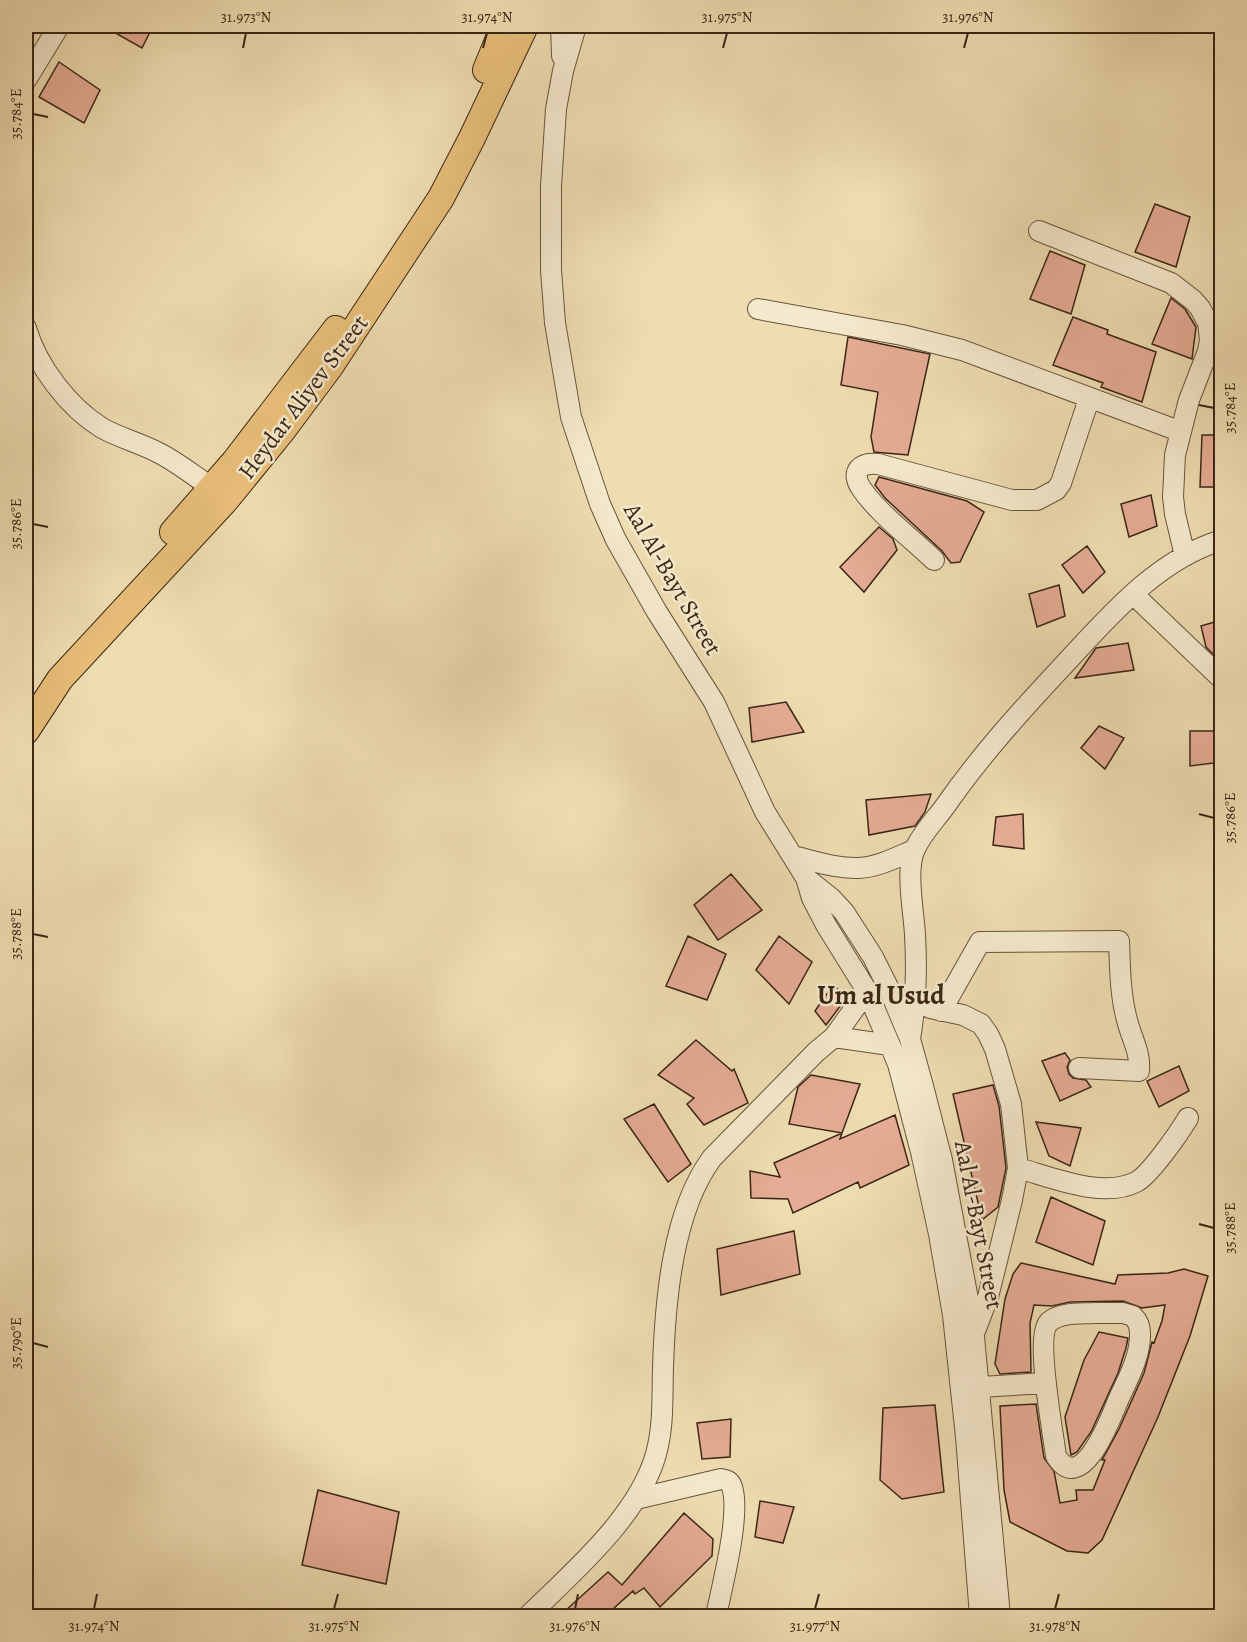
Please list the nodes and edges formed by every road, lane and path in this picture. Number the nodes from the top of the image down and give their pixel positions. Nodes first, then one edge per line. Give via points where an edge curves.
1 (59, 26) edge
2 (504, 26) edge
3 (525, 26) edge
4 (561, 26) edge
5 (576, 26) edge
6 (563, 71) junction
7 (26, 80) edge
8 (1040, 231) dead end
9 (758, 309) dead end
10 (26, 328) edge
11 (1089, 399) junction
12 (1179, 431) junction
13 (211, 487) junction
14 (1221, 540) edge
15 (1185, 556) junction
16 (934, 560) dead end
17 (1133, 594) junction
18 (1221, 680) edge
19 (26, 703) edge
20 (26, 731) edge
21 (914, 850) junction
22 (793, 856) junction
23 (806, 878) junction
24 (867, 991) junction
25 (916, 1005) junction
26 (941, 1011) junction
27 (834, 1037) junction
28 (910, 1039) junction
29 (890, 1045) junction
30 (1079, 1068) dead end
31 (915, 1090) junction
32 (1188, 1118) dead end
33 (1018, 1168) junction
34 (974, 1333) junction
35 (1046, 1383) junction
36 (980, 1387) junction
37 (636, 1499) junction
38 (528, 1617) edge
39 (716, 1617) edge
40 (980, 1617) edge
41 (1000, 1617) edge

1 - 7 street
2 - 13 main road, Heydar Aliyev Street via 453,144 389,255 235,461
3 - 20 main road, Heydar Aliyev Street via 441,198 329,368 224,501 60,678
4 - 6 street, Aal Al-Bayt Street
5 - 6 street, Aal Al-Bayt Street
6 - 22 street, Aal Al-Bayt Street via 553,140 551,270 565,389 582,453 600,504 633,572 714,702 765,812
8 - 12 street via 1171,283 1200,308 1208,323 1210,340
9 - 11 street via 927,340
10 - 13 street via 42,365 84,416 104,429 161,453
11 - 12 street
11 - 16 street via 1061,483 1037,500 1012,500 878,464 868,463 859,468 856,473 861,488
12 - 15 street via 1173,497
13 - 19 main road, Heydar Aliyev Street
14 - 15 street
15 - 17 street
17 - 18 street
17 - 21 street via 982,756
21 - 22 street via 859,868
21 - 25 street via 911,890
22 - 23 street, Aal Al-Bayt Street
23 - 24 street, Aal Al-Bayt Street via 818,912
23 - 28 street, Aal Al-Bayt Street via 831,898 858,931
24 - 27 street
24 - 29 street, Aal Al-Bayt Street
25 - 26 street
25 - 28 street
26 - 30 street via 980,942 1119,941 1126,1017 1140,1059 1139,1071
26 - 33 street via 972,1018 988,1034 1011,1104
27 - 29 street
27 - 37 street via 712,1158 694,1187 669,1283 659,1439
28 - 31 street, Aal Al-Bayt Street
29 - 31 street, Aal Al-Bayt Street
31 - 34 street, Aal Al-Bayt Street via 942,1160
31 - 40 street, Aal Al-Bayt Street via 952,1315
32 - 33 street via 1137,1182 1098,1188
33 - 34 street via 988,1297
34 - 36 street, Aal Al-Bayt Street
35 - 35 street via 1056,1456 1067,1466 1083,1464 1102,1439 1133,1366 1140,1342 1137,1320 1123,1313 1055,1318 1048,1323 1043,1341
35 - 36 street
36 - 41 street, Aal Al-Bayt Street
37 - 38 street via 579,1567
37 - 39 street via 721,1479 730,1483 734,1505 732,1531

